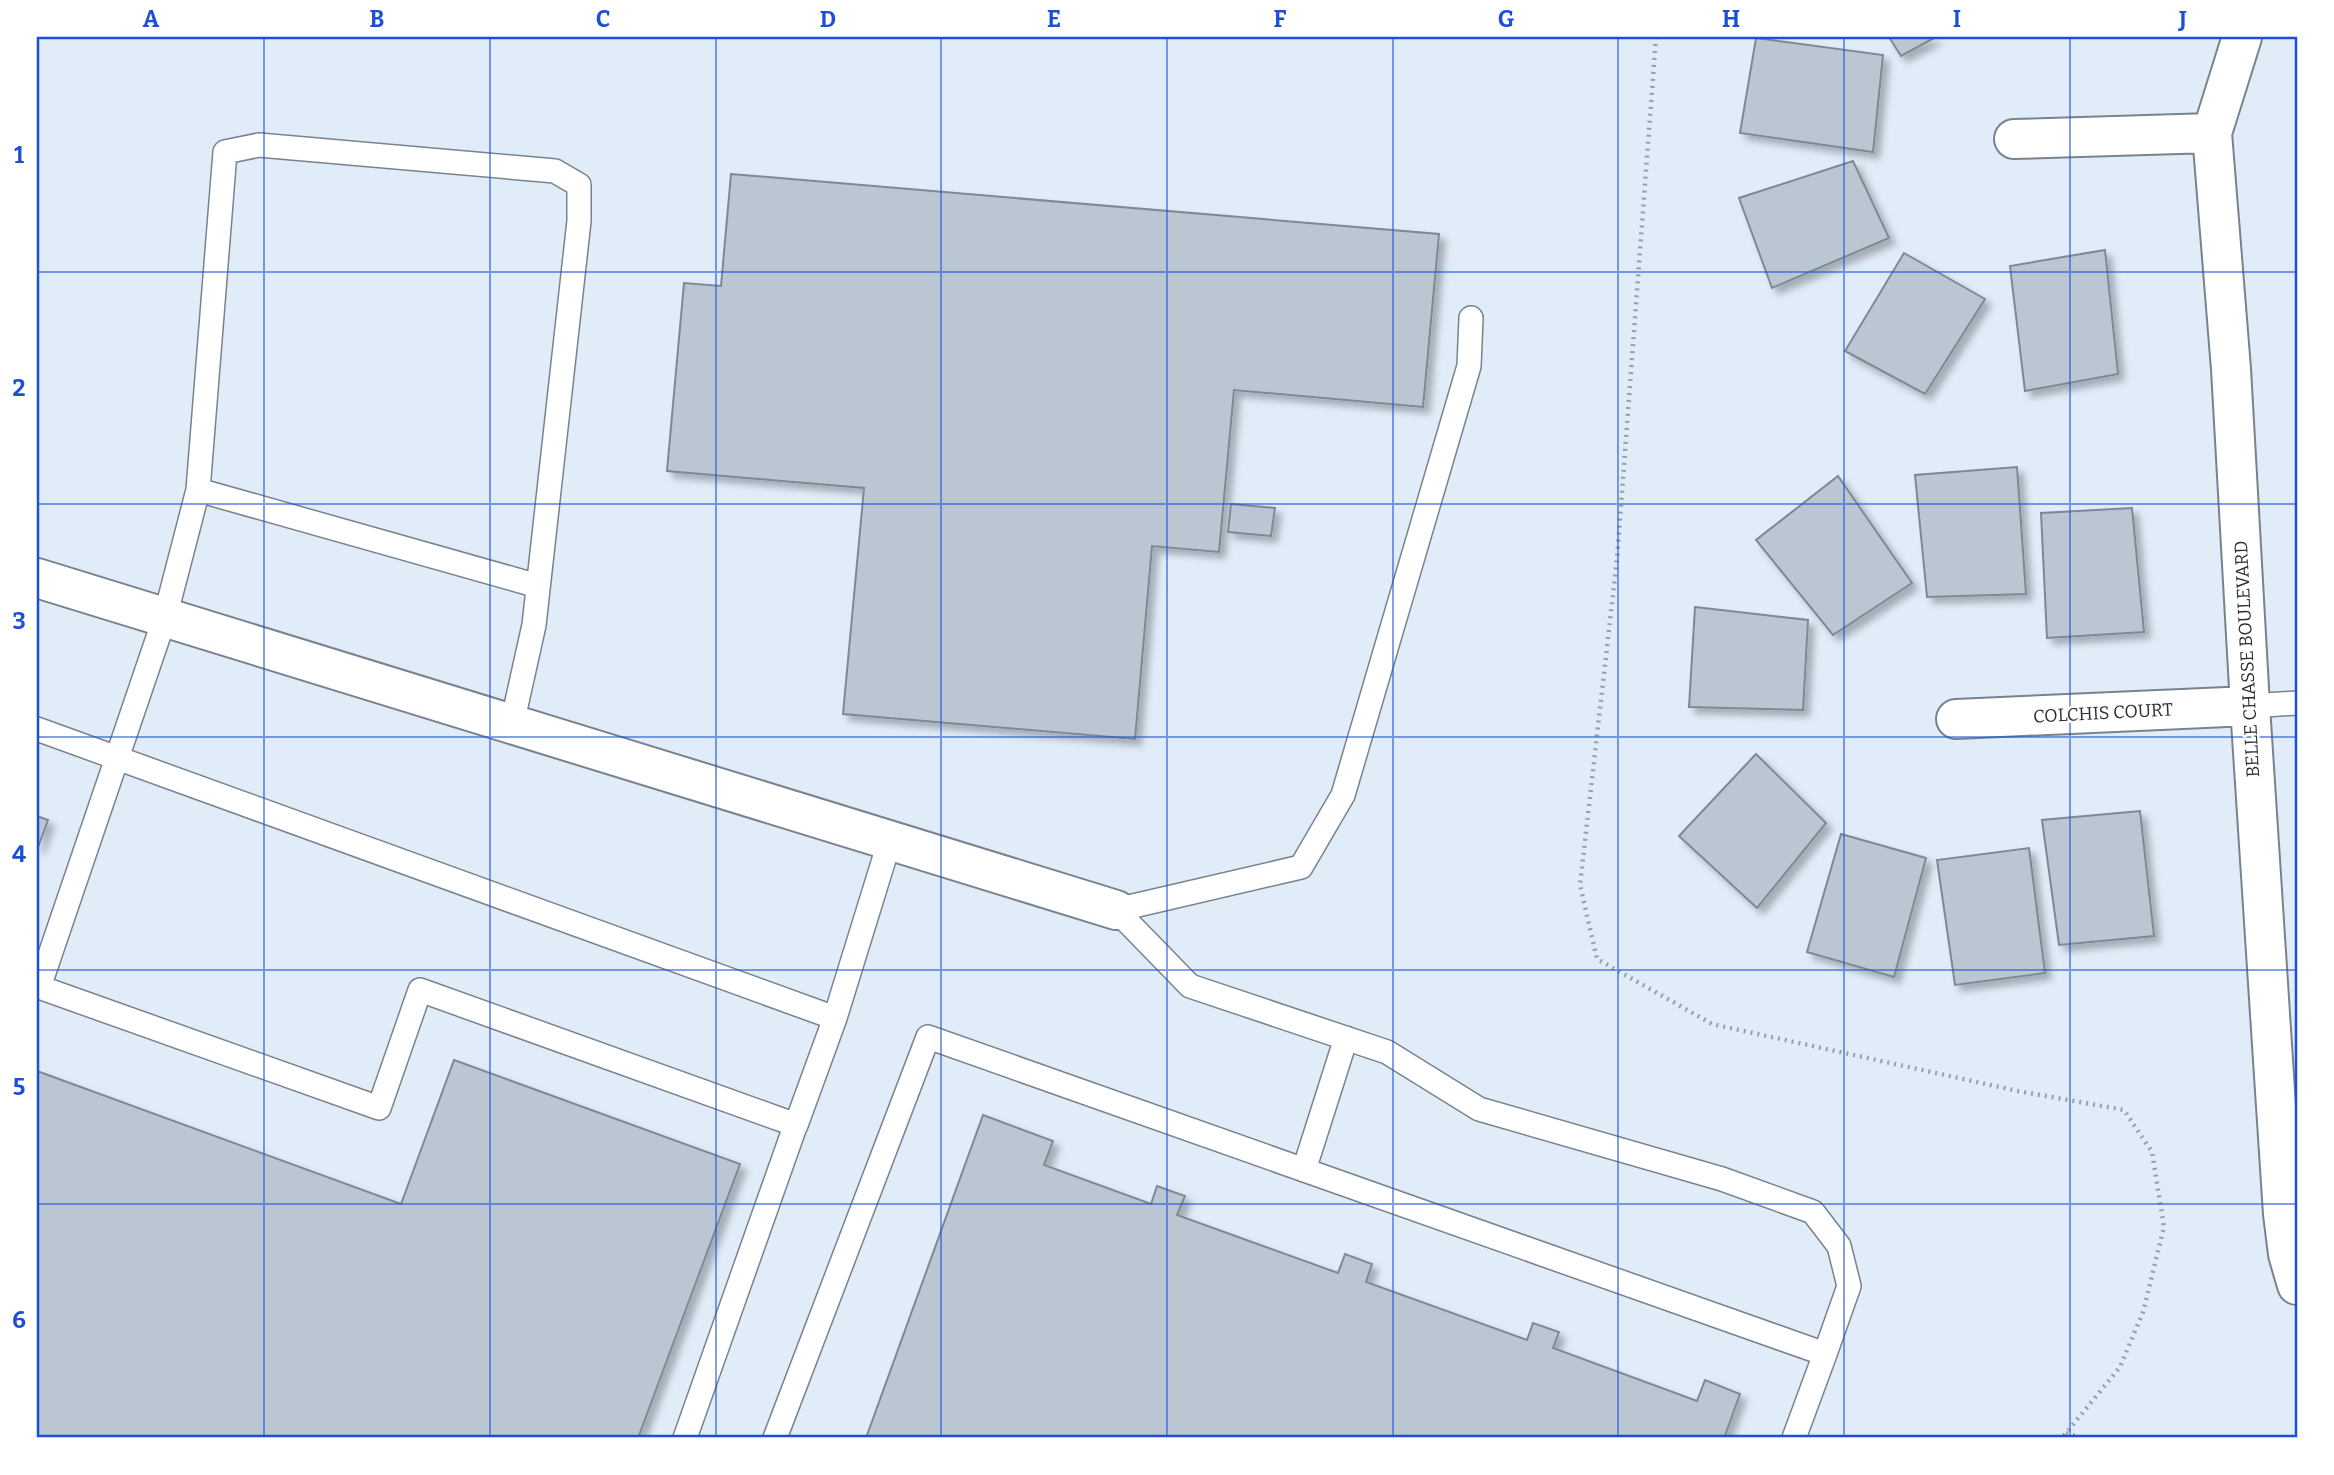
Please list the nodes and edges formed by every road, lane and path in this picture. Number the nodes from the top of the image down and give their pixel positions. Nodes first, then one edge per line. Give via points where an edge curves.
1 (1656, 37) edge
2 (2242, 37) edge
3 (2212, 133) junction
4 (2014, 139) dead end
5 (1471, 318) dead end
6 (198, 491) junction
7 (37, 578) edge
8 (538, 586) junction
9 (165, 617) junction
10 (2297, 703) edge
11 (2250, 706) junction
12 (1956, 719) dead end
13 (512, 724) junction
14 (37, 729) edge
15 (118, 759) junction
16 (890, 840) junction
17 (1116, 910) junction
18 (835, 1018) junction
19 (1346, 1038) junction
20 (798, 1118) junction
21 (1304, 1170) junction
22 (2296, 1276) edge
23 (1825, 1354) junction
24 (2066, 1433) junction
25 (685, 1438) edge
26 (775, 1438) edge
27 (1794, 1438) edge
28 (2062, 1438) edge
29 (2081, 1438) edge

1 - 24 path via 1617,559 1580,885 1597,959 1712,1024 2124,1110 2152,1152 2164,1227 2143,1312 2120,1367
2 - 3 street, BELLE CHASSE BOULEVARD
3 - 4 street
3 - 11 street, BELLE CHASSE BOULEVARD
5 - 17 lane via 1469,366 1342,795 1301,867
6 - 8 lane
6 - 8 lane via 225,152 259,145 555,172 579,185 579,221
6 - 9 lane
7 - 9 street
8 - 13 lane
9 - 13 street
9 - 15 lane
10 - 11 lane
11 - 12 street, COLCHIS COURT
11 - 22 street, BELLE CHASSE BOULEVARD via 2283,1214
13 - 16 street
14 - 15 lane
15 - 18 lane
15 - 20 lane via 39,987 379,1108 420,990 796,1125
16 - 17 street
16 - 18 lane
17 - 19 lane via 1190,986
18 - 20 lane
19 - 21 lane
19 - 23 lane via 1387,1052 1479,1109 1722,1179 1813,1212 1839,1246 1849,1286
20 - 25 lane
21 - 23 lane
21 - 26 lane via 928,1037
23 - 27 lane
24 - 28 path
24 - 29 path

